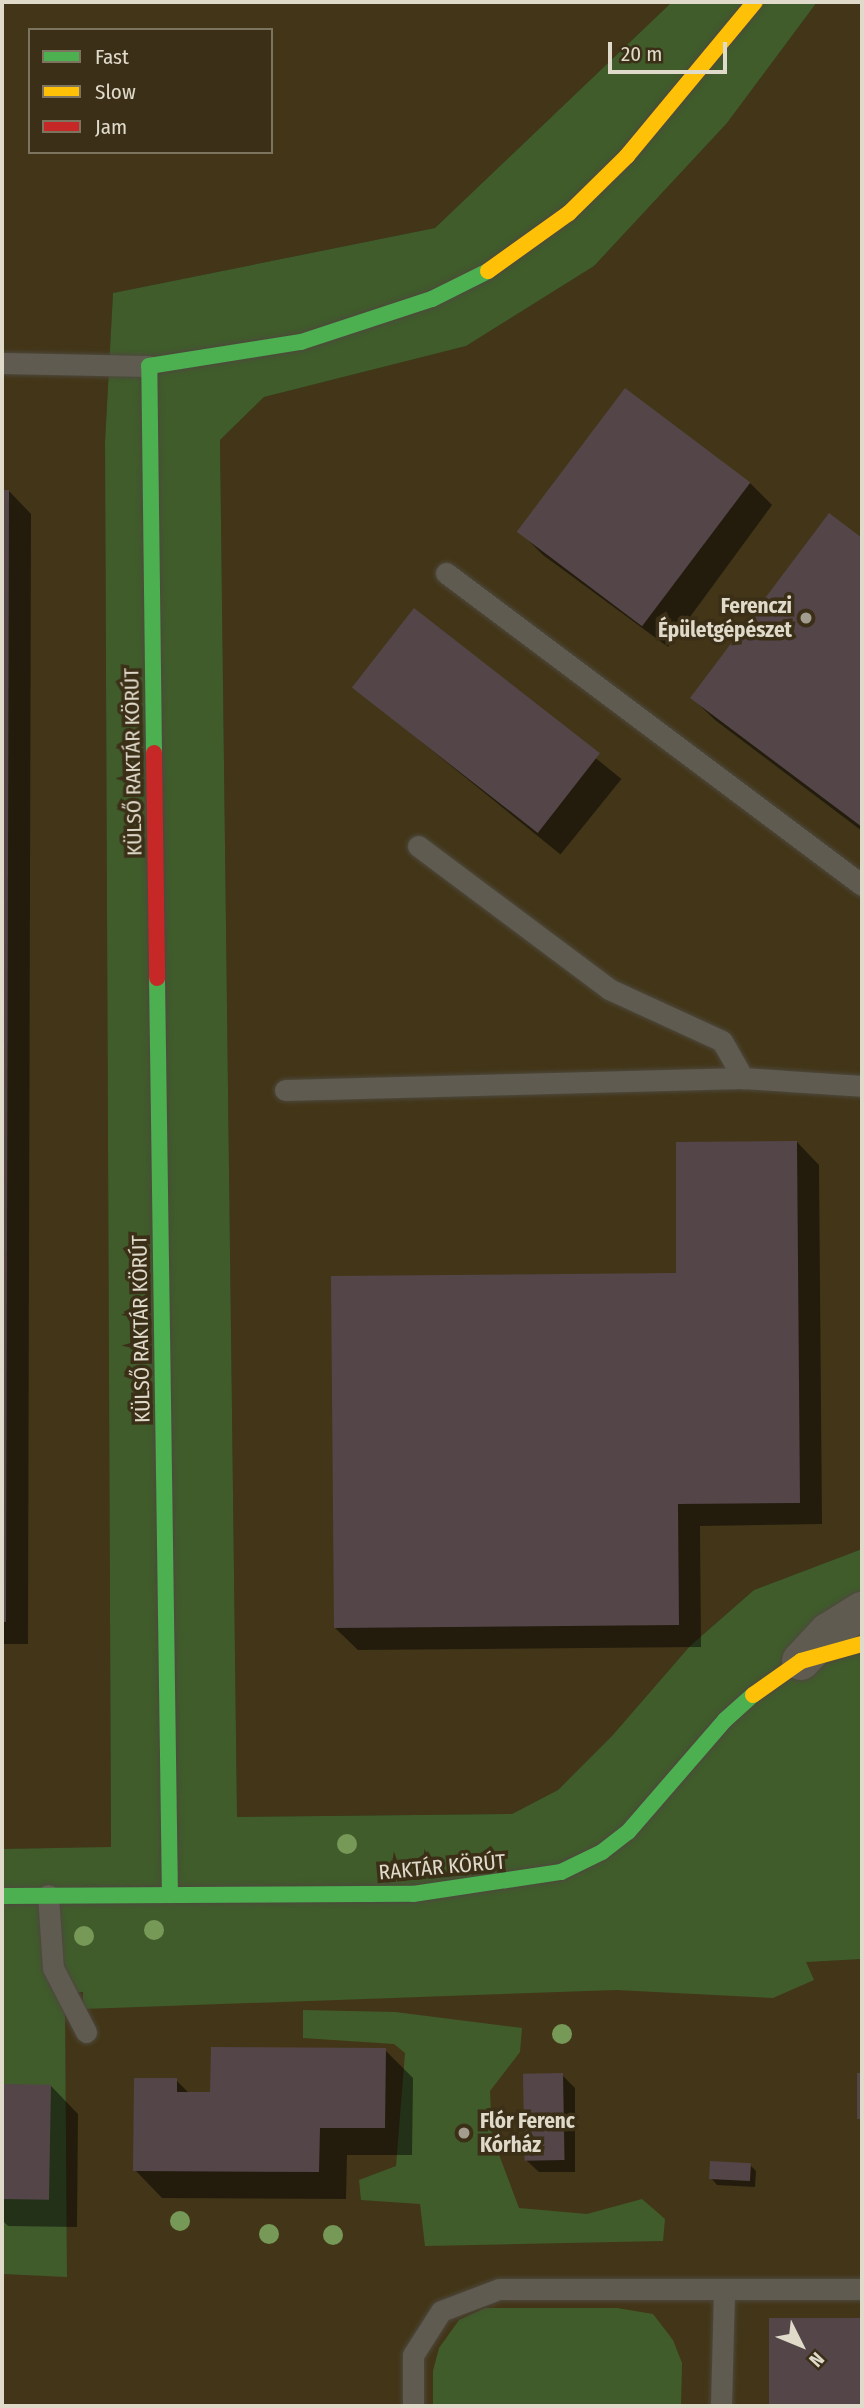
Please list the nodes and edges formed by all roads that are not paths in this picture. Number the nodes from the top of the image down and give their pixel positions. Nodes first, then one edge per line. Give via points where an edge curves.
1 (755, 2) edge
2 (2, 363) edge
3 (149, 366) junction
4 (446, 573) dead end
5 (418, 846) dead end
6 (862, 885) edge
7 (743, 1078) junction
8 (862, 1086) edge
9 (285, 1090) dead end
10 (862, 1611) edge
11 (862, 1644) edge
12 (801, 1661) junction
13 (170, 1893) junction
14 (2, 1896) edge
15 (49, 1914) junction
16 (86, 2032) dead end
17 (724, 2289) junction
18 (862, 2289) edge
19 (413, 2406) edge
20 (721, 2406) edge

1 - 3 street via 627,156 569,214 507,261 432,299 301,342
2 - 3 lane
3 - 13 street, KÜLSŐ RAKTÁR KÖRÚT
4 - 6 lane
5 - 7 lane via 609,989 722,1041
7 - 8 lane
7 - 9 lane
10 - 12 street via 828,1632
11 - 12 street, RAKTÁR KÖRÚT
12 - 13 street, RAKTÁR KÖRÚT via 772,1678 725,1720 628,1832 602,1852 561,1872 413,1894
13 - 15 street, RAKTÁR KÖRÚT
14 - 15 street, RAKTÁR KÖRÚT
15 - 16 lane via 53,1968
17 - 18 lane
17 - 19 lane via 499,2289 487,2293 441,2311 413,2354
17 - 20 lane

